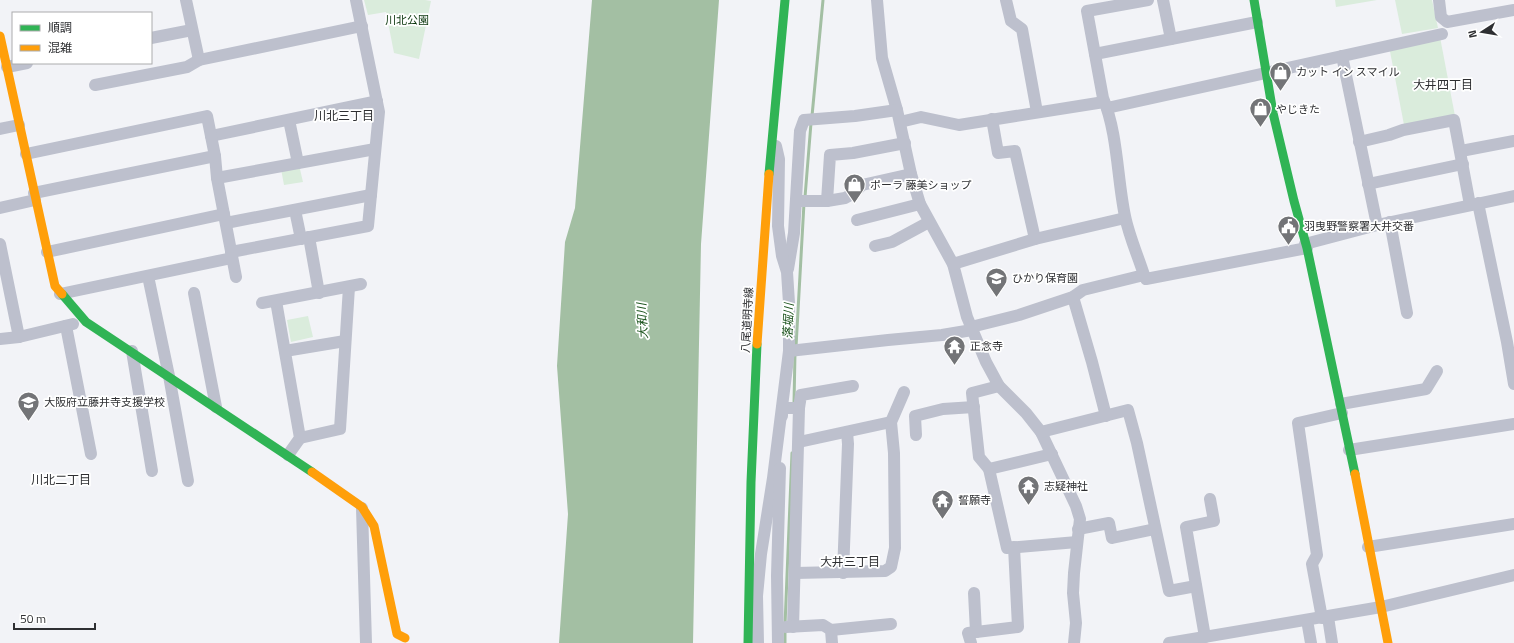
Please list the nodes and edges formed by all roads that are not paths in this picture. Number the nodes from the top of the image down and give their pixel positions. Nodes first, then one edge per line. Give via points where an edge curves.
1 (186, 0) edge
2 (356, 0) edge
3 (785, 0) edge
4 (877, 0) edge
5 (1006, 0) edge
6 (1148, 0) edge
7 (1163, 0) edge
8 (1254, 0) edge
9 (1439, 0) edge
10 (1514, 10) edge
11 (1258, 22) junction
12 (362, 26) junction
13 (192, 30) junction
14 (1442, 34) dead end
15 (152, 38) edge
16 (1171, 39) junction
17 (0, 41) edge
18 (1095, 54) junction
19 (1342, 56) junction
20 (198, 60) junction
21 (25, 64) edge
22 (1266, 72) junction
23 (5, 75) edge
24 (95, 85) dead end
25 (377, 101) junction
26 (1106, 105) junction
27 (1037, 112) junction
28 (898, 116) junction
29 (992, 119) junction
30 (289, 120) junction
31 (19, 125) junction
32 (0, 129) edge
33 (772, 133) junction
34 (211, 136) junction
35 (1514, 141) edge
36 (904, 142) junction
37 (1359, 142) junction
38 (375, 149) junction
39 (1461, 151) junction
40 (26, 154) junction
41 (215, 156) junction
42 (298, 163) junction
43 (1463, 164) junction
44 (911, 174) junction
45 (217, 178) junction
46 (1368, 184) junction
47 (371, 195) junction
48 (35, 196) junction
49 (1514, 196) edge
50 (802, 201) junction
51 (827, 201) junction
52 (920, 204) junction
53 (1474, 204) junction
54 (0, 208) edge
55 (295, 210) junction
56 (1125, 218) junction
57 (225, 219) junction
58 (857, 220) dead end
59 (929, 222) junction
60 (1390, 222) junction
61 (1377, 225) junction
62 (305, 238) junction
63 (1035, 239) junction
64 (0, 244) edge
65 (875, 246) dead end
66 (1306, 246) junction
67 (47, 252) junction
68 (232, 255) junction
69 (953, 264) junction
70 (787, 272) junction
71 (1144, 275) junction
72 (148, 276) junction
73 (236, 277) dead end
74 (361, 284) dead end
75 (349, 287) junction
76 (319, 292) junction
77 (194, 293) dead end
78 (60, 294) junction
79 (1073, 297) junction
80 (276, 301) junction
81 (262, 303) dead end
82 (1407, 313) dead end
83 (86, 322) junction
84 (66, 326) junction
85 (972, 329) junction
86 (19, 336) junction
87 (0, 339) edge
88 (345, 341) junction
89 (285, 351) junction
90 (793, 351) junction
91 (132, 352) junction
92 (1438, 371) dead end
93 (170, 376) junction
94 (1514, 384) edge
95 (853, 386) dead end
96 (999, 386) junction
97 (904, 392) dead end
98 (216, 407) junction
99 (974, 407) junction
100 (791, 408) junction
101 (1341, 409) junction
102 (1106, 416) junction
103 (891, 422) junction
104 (1514, 424) edge
105 (847, 432) junction
106 (1041, 432) junction
107 (916, 435) dead end
108 (300, 438) junction
109 (798, 442) junction
110 (1349, 450) junction
111 (91, 454) dead end
112 (1052, 454) junction
113 (288, 455) junction
114 (989, 469) junction
115 (152, 471) dead end
116 (188, 481) dead end
117 (1210, 499) dead end
118 (362, 507) junction
119 (1514, 524) edge
120 (1078, 528) junction
121 (1156, 529) junction
122 (1076, 542) junction
123 (1014, 547) junction
124 (1368, 547) junction
125 (843, 572) junction
126 (795, 573) junction
127 (1514, 575) edge
128 (1196, 586) junction
129 (974, 593) dead end
130 (753, 596) junction
131 (1381, 607) junction
132 (1325, 618) junction
133 (1307, 620) junction
134 (891, 624) dead end
135 (786, 627) junction
136 (831, 630) junction
137 (1205, 637) junction
138 (405, 638) dead end
139 (973, 638) edge
140 (366, 643) edge
141 (748, 643) edge
142 (758, 643) edge
143 (778, 643) edge
144 (832, 643) edge
145 (1074, 643) edge
146 (1169, 643) edge
147 (1310, 643) edge
148 (1332, 643) edge
149 (1388, 643) edge

1 - 13 street
2 - 12 street
3 - 33 street, 八尾道明寺線
4 - 28 street via 882,58
5 - 27 street via 1011,21 1022,29
6 - 18 street via 1087,11
7 - 16 street
8 - 11 street
9 - 10 street via 1441,17 1447,22
11 - 16 street
11 - 22 street
12 - 20 street
12 - 25 street
13 - 15 street
13 - 20 street
14 - 19 street
16 - 18 street
17 - 23 street
18 - 26 street
19 - 22 street
19 - 37 street
20 - 24 street via 187,67
21 - 23 street
22 - 26 street
22 - 66 street
23 - 31 street
25 - 30 street
25 - 38 street via 379,112
26 - 27 street
26 - 56 street
27 - 29 street
28 - 29 street via 959,124
28 - 36 street
28 - 50 street via 804,120 800,131
29 - 63 street via 998,152 1015,151
30 - 34 street
30 - 42 street
31 - 32 street
31 - 40 street
33 - 70 street via 779,159 778,226
33 - 130 street, 八尾道明寺線 via 755,388
34 - 40 street via 206,116
34 - 41 street
35 - 39 street
36 - 44 street
36 - 51 street via 853,153 830,155
37 - 39 street via 1454,120
37 - 46 street
38 - 42 street
38 - 47 street
39 - 43 street
40 - 48 street
41 - 45 street
41 - 48 street
42 - 45 street
43 - 46 street
43 - 53 street
44 - 51 street via 862,185 845,198
44 - 52 street
45 - 57 street
46 - 61 street
47 - 55 street
47 - 62 street via 368,226
48 - 54 street
48 - 67 street
49 - 53 street
50 - 51 street
50 - 70 street
52 - 58 street
52 - 59 street
53 - 60 street
53 - 94 street via 1507,342
55 - 57 street
55 - 62 street
56 - 63 street
56 - 71 street
57 - 67 street
57 - 68 street
59 - 65 street via 892,242
59 - 69 street
60 - 61 street
60 - 82 street
61 - 66 street
62 - 68 street
62 - 76 street
63 - 69 street
64 - 86 street
66 - 71 street via 1146,279
66 - 101 street
67 - 78 street via 54,286
68 - 72 street
68 - 73 street
69 - 85 street
70 - 90 street
71 - 79 street via 1083,290
72 - 78 street
72 - 93 street
74 - 75 street
75 - 76 street
75 - 88 street
76 - 80 street
77 - 98 street
78 - 83 street
79 - 85 street
79 - 102 street
80 - 81 street
80 - 89 street
83 - 84 street
83 - 91 street
84 - 86 street
84 - 111 street
85 - 90 street via 942,335
85 - 96 street
86 - 87 street
88 - 89 street
88 - 108 street via 340,429
89 - 108 street
90 - 100 street
91 - 93 street
91 - 115 street
92 - 101 street via 1426,389
93 - 98 street
93 - 116 street
95 - 100 street via 801,395
96 - 99 street via 972,393
96 - 106 street
97 - 103 street
98 - 113 street
99 - 107 street via 943,409 915,416
99 - 114 street via 979,457
100 - 109 street
100 - 130 street
100 - 135 street via 777,576
101 - 110 street
101 - 132 street via 1298,423 1317,555 1312,564
102 - 106 street
102 - 121 street via 1128,410
103 - 105 street
103 - 125 street via 894,453 894,548 891,567 886,571
104 - 110 street
105 - 109 street
105 - 125 street
106 - 112 street
108 - 113 street
109 - 126 street
110 - 124 street
112 - 114 street
112 - 120 street via 1076,506 1080,519
113 - 118 street
114 - 123 street via 1007,548
117 - 128 street via 1214,521 1186,527
118 - 138 street via 374,526 397,634
118 - 140 street
119 - 124 street
120 - 121 street via 1109,523 1112,538
120 - 122 street
121 - 128 street via 1169,591
122 - 123 street
122 - 145 street via 1073,580 1076,623
123 - 139 street via 1018,627
124 - 131 street
125 - 126 street
126 - 135 street
127 - 131 street
128 - 137 street
129 - 139 street
130 - 141 street, 八尾道明寺線
130 - 142 street
131 - 132 street
131 - 149 street
132 - 133 street
132 - 148 street
133 - 137 street
133 - 147 street
134 - 136 street
135 - 136 street via 823,625
135 - 143 street
136 - 144 street
137 - 146 street

